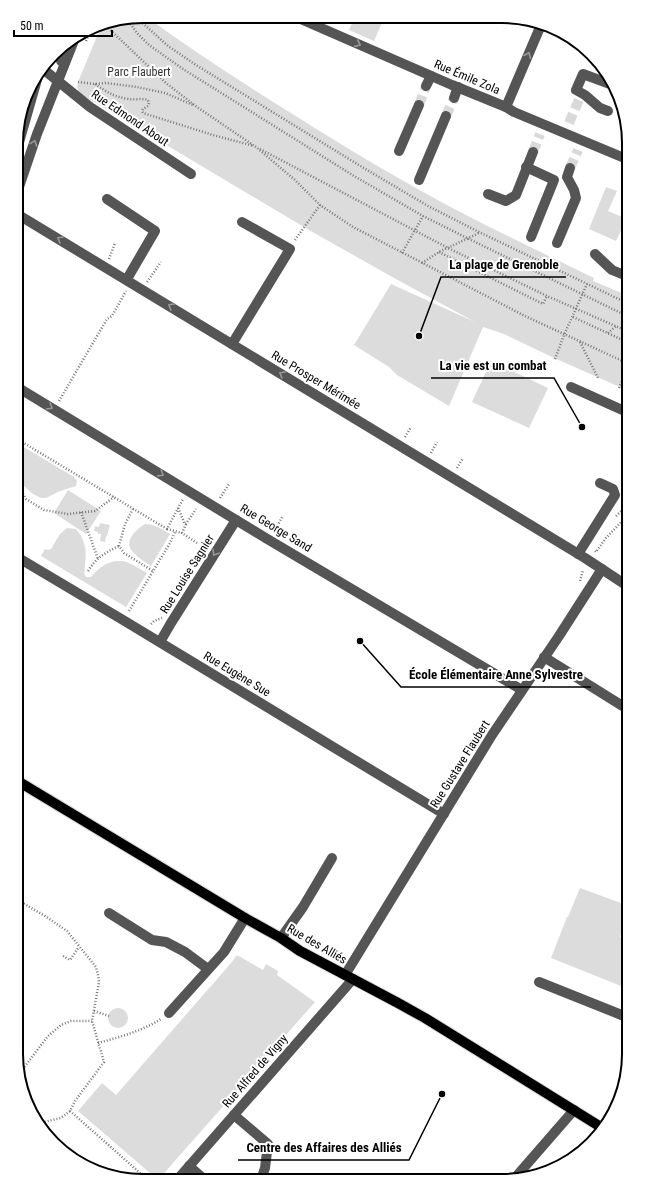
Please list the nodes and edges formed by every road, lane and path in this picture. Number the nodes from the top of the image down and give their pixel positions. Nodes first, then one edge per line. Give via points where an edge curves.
1 (143, 23) edge
2 (316, 23) edge
3 (130, 24) edge
4 (108, 28) edge
5 (539, 28) edge
6 (71, 47) edge
7 (62, 55) edge
8 (46, 72) edge
9 (431, 76) junction
10 (42, 79) edge
11 (58, 80) junction
12 (76, 81) dead end
13 (606, 82) edge
14 (95, 84) junction
15 (426, 86) tunnel mouth
16 (458, 87) junction
17 (454, 98) tunnel mouth
18 (419, 105) tunnel mouth
19 (198, 107) junction
20 (506, 107) junction
21 (608, 111) dead end
22 (446, 116) tunnel mouth
23 (569, 123) tunnel mouth
24 (565, 133) junction
25 (256, 147) junction
26 (400, 151) dead end
27 (532, 152) tunnel mouth
28 (622, 158) edge
29 (526, 168) junction
30 (570, 168) tunnel mouth
31 (23, 174) edge
32 (191, 174) dead end
33 (419, 180) dead end
34 (488, 194) dead end
35 (107, 199) dead end
36 (320, 205) junction
37 (423, 216) junction
38 (23, 218) edge
39 (242, 222) dead end
40 (414, 230) junction
41 (479, 232) junction
42 (531, 237) dead end
43 (467, 238) junction
44 (115, 243) dead end
45 (557, 243) dead end
46 (448, 248) junction
47 (290, 249) junction
48 (439, 252) junction
49 (402, 253) junction
50 (595, 254) dead end
51 (161, 262) dead end
52 (421, 263) junction
53 (106, 266) junction
54 (622, 275) edge
55 (129, 281) junction
56 (587, 284) junction
57 (143, 289) junction
58 (582, 295) junction
59 (547, 296) junction
60 (622, 301) edge
61 (576, 309) junction
62 (622, 314) edge
63 (573, 317) junction
64 (616, 326) junction
65 (622, 329) edge
66 (608, 333) junction
67 (564, 335) junction
68 (622, 340) edge
69 (580, 342) junction
70 (232, 344) junction
71 (555, 359) dead end
72 (622, 362) edge
73 (598, 378) dead end
74 (622, 381) edge
75 (571, 387) dead end
76 (619, 388) dead end
77 (23, 391) edge
78 (54, 410) junction
79 (622, 410) edge
80 (23, 443) edge
81 (600, 483) dead end
82 (229, 484) dead end
83 (188, 490) junction
84 (23, 494) edge
85 (114, 497) junction
86 (202, 499) junction
87 (215, 507) junction
88 (178, 508) junction
89 (133, 509) junction
90 (81, 512) junction
91 (283, 516) dead end
92 (236, 520) junction
93 (622, 521) edge
94 (186, 524) junction
95 (167, 529) junction
96 (175, 532) junction
97 (182, 534) junction
98 (269, 540) junction
99 (197, 543) dead end
100 (119, 546) junction
101 (591, 549) dead end
102 (578, 554) junction
103 (98, 559) junction
104 (23, 561) edge
105 (602, 569) junction
106 (88, 571) dead end
107 (153, 571) junction
108 (622, 582) edge
109 (123, 620) junction
110 (160, 642) junction
111 (544, 657) junction
112 (522, 690) junction
113 (622, 706) edge
114 (23, 784) edge
115 (444, 814) junction
116 (332, 858) dead end
117 (23, 904) edge
118 (109, 912) dead end
119 (245, 918) junction
120 (281, 938) junction
121 (79, 947) junction
122 (63, 956) dead end
123 (208, 969) junction
124 (349, 977) junction
125 (539, 982) dead end
126 (94, 1011) junction
127 (169, 1013) joint
128 (622, 1015) edge
129 (109, 1016) dead end
130 (92, 1021) junction
131 (98, 1043) junction
132 (24, 1068) edge
133 (574, 1110) junction
134 (70, 1111) junction
135 (234, 1115) junction
136 (44, 1122) edge
137 (598, 1125) edge
138 (189, 1166) junction
139 (519, 1173) edge
140 (141, 1174) edge
141 (182, 1174) edge
142 (198, 1174) edge
143 (263, 1174) edge

1 - 41 path via 168,46 234,89 415,198
2 -> 9 street, Rue Émile Zola
3 - 37 path via 149,45 183,69
4 - 19 path via 166,82
20 -> 5 street
6 - 11 street
7 - 11 street
8 - 11 street, Rue Edmond About
9 - 15 street
9 - 16 street, Rue Émile Zola
10 - 11 street
31 -> 11 street
11 - 32 street, Rue Edmond About via 90,107
12 - 14 path
13 - 21 street via 584,74 576,90
14 - 19 path via 106,83 165,93
14 - 25 path via 116,97 148,100 148,106 143,109 143,113
16 - 17 street
16 - 20 street, Rue Émile Zola
18 - 26 street
19 - 25 path
20 - 24 street, Rue Émile Zola via 542,129
22 - 33 street
23 - 24 street
24 - 28 street, Rue Émile Zola via 580,145
25 - 36 path
25 - 40 path
27 - 29 street
29 - 34 street via 516,195 506,201
29 - 42 street via 554,180
30 - 45 street via 567,178 576,198
35 - 55 street via 154,231
36 - 47 path
36 - 49 path via 353,227
37 - 40 path
37 - 43 path
53 -> 38 street, Rue Prosper Mérimée
39 - 47 street
40 - 46 path
40 - 49 path
41 - 43 path
41 - 56 path
43 - 46 path
43 - 58 path
44 - 53 path
46 - 48 path
46 - 59 path
47 - 70 street
48 - 52 path
48 - 59 path via 543,304
49 - 52 path
50 - 54 street via 612,270
51 - 57 path
52 - 67 path
53 - 55 street, Rue Prosper Mérimée
55 - 57 street, Rue Prosper Mérimée
55 - 78 path via 112,316 107,318
56 - 58 path
56 - 60 path
70 -> 57 street, Rue Prosper Mérimée
58 - 61 path
58 - 62 path
59 - 61 path
61 - 63 path
61 - 64 path
63 - 66 path
63 - 67 path
64 - 65 path
64 - 66 path
66 - 68 path
67 - 69 path
67 - 71 path
69 - 72 path
69 - 73 path
102 -> 70 street, Rue Prosper Mérimée
74 - 76 path
75 - 79 street
77 -> 78 street, Rue George Sand
78 -> 83 street, Rue George Sand
80 - 85 path
81 - 102 street via 613,489 615,495
82 - 87 path
83 - 86 street, Rue George Sand
83 - 88 path
84 - 90 path via 26,499 44,510 68,514
85 - 89 path
85 - 90 path via 95,511
86 - 87 street, Rue George Sand
86 - 94 path
87 - 92 street, Rue George Sand
88 - 94 path
88 - 95 path
89 - 95 path
89 - 100 path via 125,524
90 - 103 path
91 - 98 path
92 - 98 street, Rue George Sand
92 -> 110 street, Rue Louise Sagnier
93 - 101 path via 596,552
94 - 97 path
95 - 96 path
96 - 97 path
96 - 107 path
97 - 99 path
98 - 112 street, Rue George Sand
100 - 103 path
100 - 107 path via 124,553
102 - 105 street, Rue Prosper Mérimée
103 - 106 path
104 - 109 street, Rue Eugène Sue
105 - 108 street, Rue Prosper Mérimée
105 - 111 street, Rue Gustave Flaubert
107 - 109 path
109 - 110 street, Rue Eugène Sue
110 - 115 street, Rue Eugène Sue
111 - 112 street, Rue Gustave Flaubert
111 - 113 street
112 - 115 street, Rue Gustave Flaubert
114 - 119 main road, Rue des Alliés
115 - 124 street, Rue Gustave Flaubert
116 - 120 street
117 - 121 path via 67,931
118 - 123 street via 152,940 166,942 185,952
119 - 120 main road, Rue des Alliés
119 - 123 street via 224,952
120 - 124 main road, Rue des Alliés
121 - 122 path via 70,960
121 - 126 path via 96,967 98,974
123 - 127 street
124 - 133 main road, Rue des Alliés via 425,1018
124 - 135 street, Rue Alfred de Vigny
125 - 128 street
126 - 129 path
126 - 130 path
127 - 131 path via 147,1027
130 - 131 path
130 - 132 path via 71,1021 61,1025 48,1036
131 - 134 path via 104,1062
133 - 137 main road, Rue des Alliés
133 - 139 street
134 - 136 path via 61,1118
134 - 140 path
135 - 138 street, Rue Alfred de Vigny
135 - 143 street via 268,1144
138 - 141 street, Rue Alfred de Vigny
138 - 142 street

